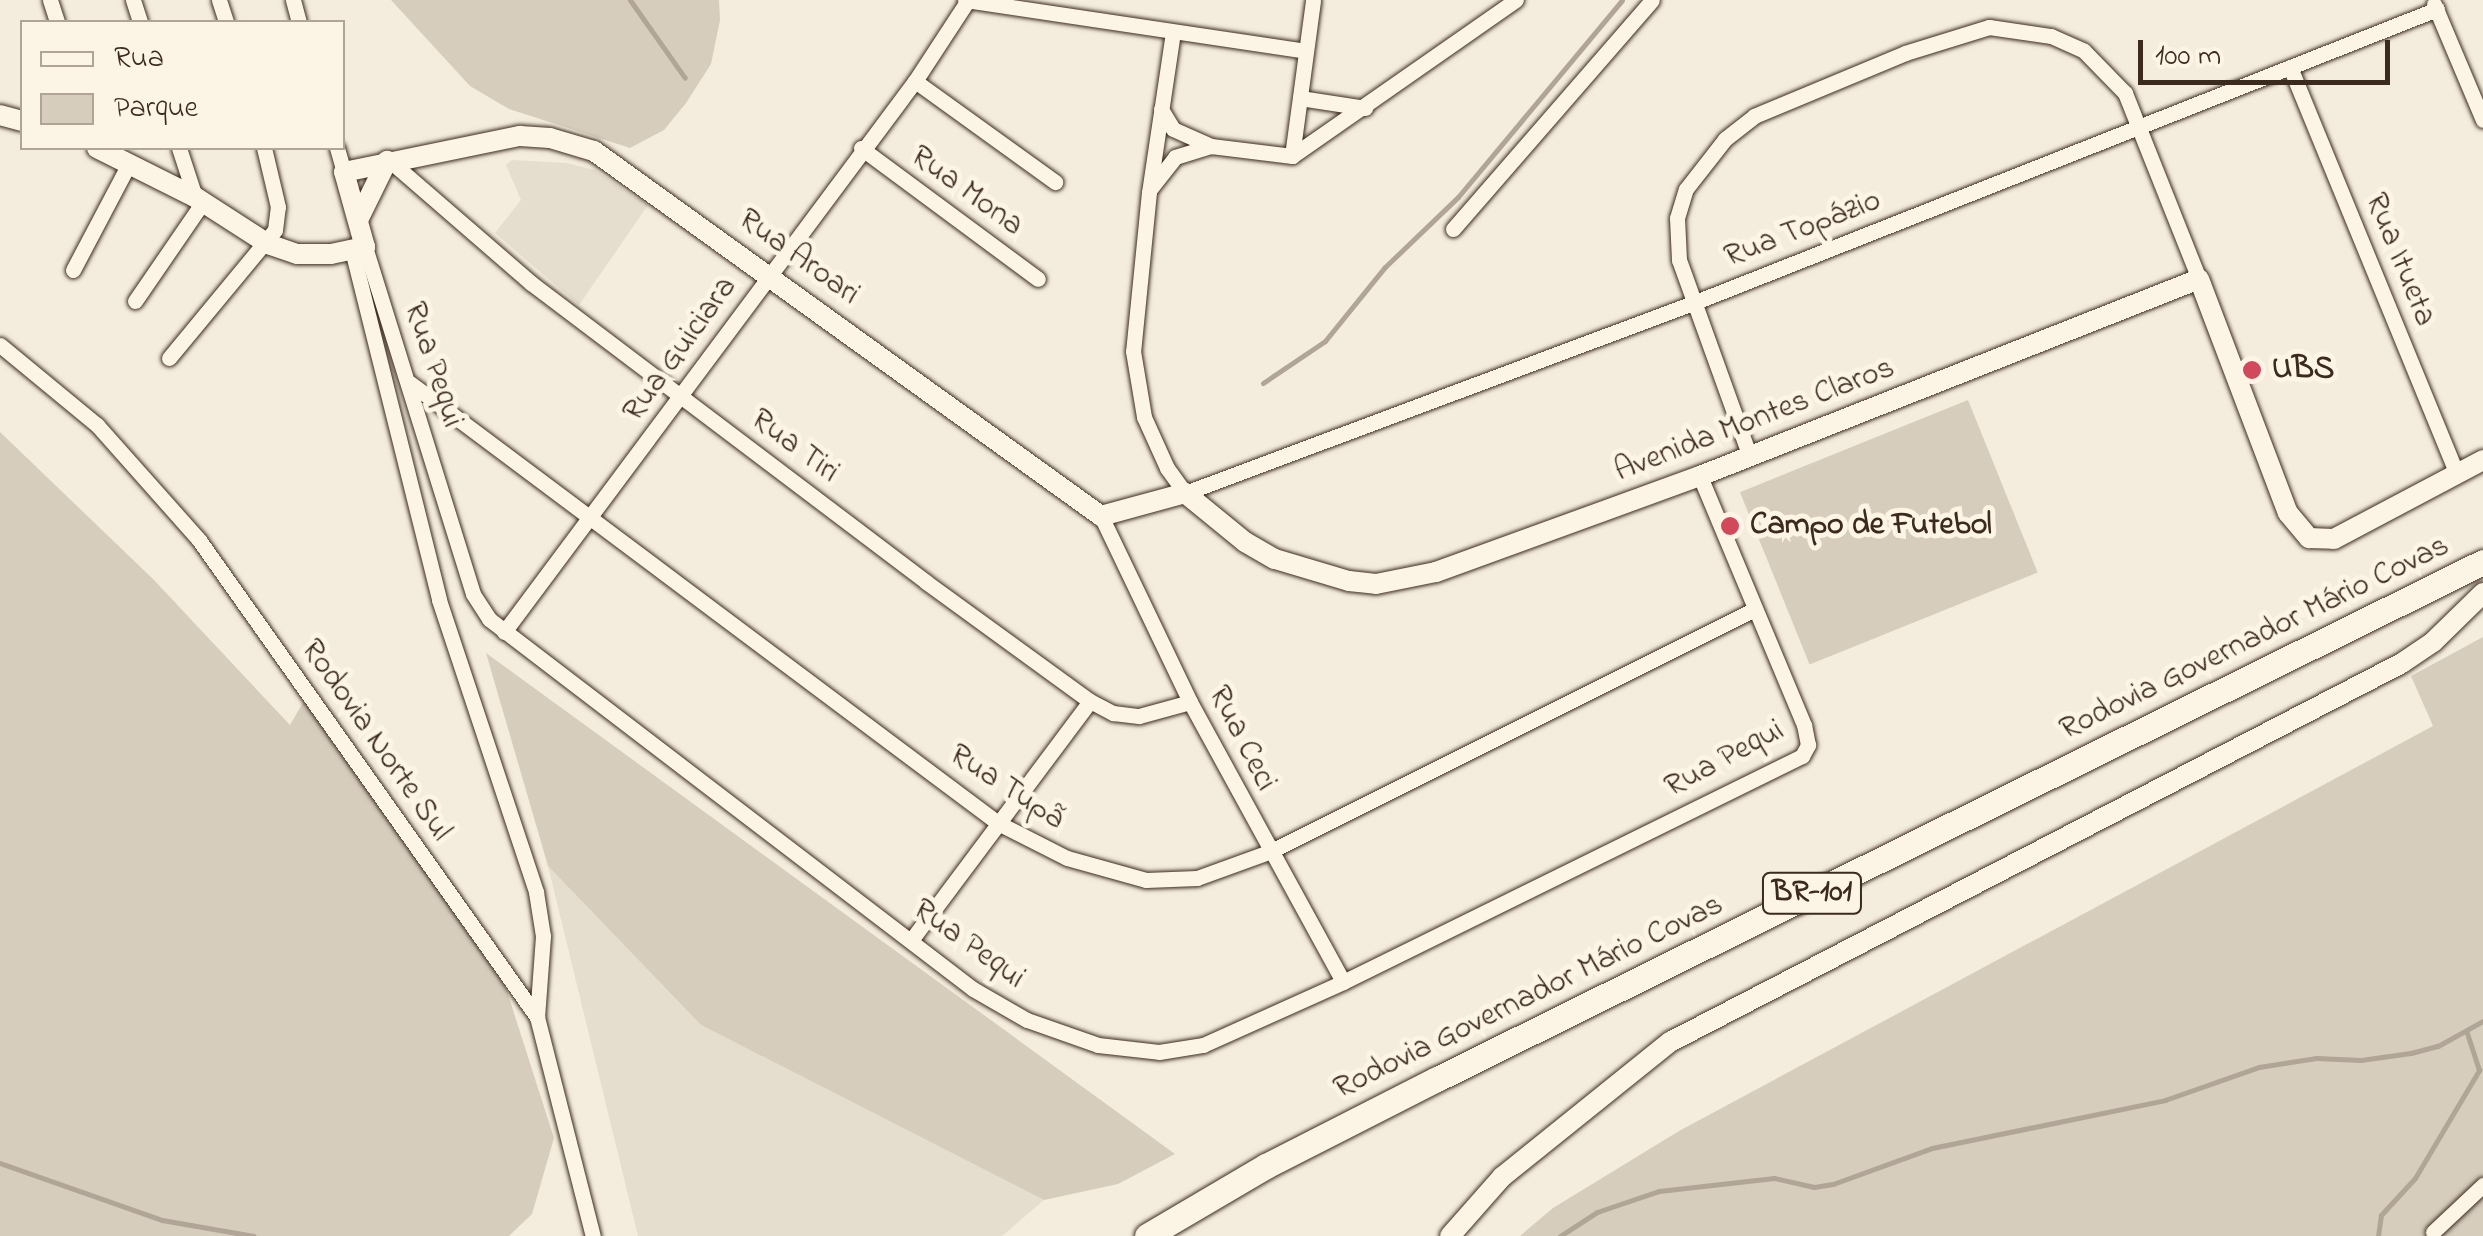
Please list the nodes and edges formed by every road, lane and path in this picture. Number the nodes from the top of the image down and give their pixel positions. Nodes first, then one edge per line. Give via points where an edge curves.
1 (967, 0) edge
2 (1313, 0) edge
3 (1516, 0) edge
4 (1652, 0) edge
5 (2435, 4) edge
6 (1172, 32) junction
7 (1305, 51) junction
8 (2290, 67) junction
9 (915, 80) junction
10 (1300, 98) junction
11 (1365, 108) junction
12 (1161, 110) junction
13 (2483, 120) edge
14 (2141, 128) junction
15 (1211, 146) junction
16 (861, 148) junction
17 (180, 150) edge
18 (264, 150) edge
19 (338, 150) edge
20 (122, 155) edge
21 (1292, 156) junction
22 (388, 160) junction
23 (344, 172) junction
24 (1056, 182) dead end
25 (1148, 192) junction
26 (199, 200) junction
27 (358, 220) junction
28 (1453, 230) dead end
29 (268, 244) junction
30 (358, 248) junction
31 (72, 270) dead end
32 (770, 274) junction
33 (1038, 279) dead end
34 (2199, 279) junction
35 (135, 301) dead end
36 (1692, 303) junction
37 (0, 344) edge
38 (170, 358) dead end
39 (410, 382) junction
40 (682, 396) junction
41 (1750, 457) junction
42 (2483, 460) edge
43 (2458, 474) junction
44 (1700, 476) junction
45 (1185, 493) junction
46 (1100, 516) junction
47 (590, 518) junction
48 (2483, 562) edge
49 (2483, 593) edge
50 (1753, 610) junction
51 (504, 632) junction
52 (1090, 701) junction
53 (1190, 702) junction
54 (998, 822) junction
55 (1269, 852) junction
56 (912, 939) junction
57 (1343, 982) junction
58 (537, 1017) junction
59 (2483, 1185) edge
60 (2433, 1232) dead end
61 (592, 1236) edge
62 (1148, 1236) edge
63 (1450, 1236) edge

1 - 6 street
1 - 9 street, Rua Guiciara
2 - 7 street
3 - 11 street
4 - 28 street
5 - 8 street, Rua Topázio
5 - 13 street
6 - 7 street
6 - 12 street, Avenida Montes Claros
7 - 10 street
8 - 14 street, Rua Topázio
8 - 43 street, Rua Itueta
9 - 16 street, Rua Guiciara
9 - 24 street
10 - 11 street
10 - 21 street
11 - 21 street
12 - 15 street via 1173,128
12 - 25 street, Avenida Montes Claros
14 - 34 street
14 - 36 street, Rua Topázio
14 - 36 street via 2108,70 2051,36 1988,28 1905,53 1754,116 1700,166 1677,218 1679,260
15 - 21 street
15 - 25 street via 1175,157
16 - 32 street, Rua Guiciara
16 - 33 street, Rua Mona
17 - 26 street
18 - 29 street via 278,206
19 - 23 street
20 - 26 street
20 - 31 street
22 - 23 street, Rua Aroari
22 - 27 street
22 - 32 street, Rua Aroari via 520,136 572,143 621,166
22 - 40 street, Rua Tiri via 531,282
23 - 27 street
23 - 30 street via 336,192
25 - 45 street, Avenida Montes Claros via 1134,377 1155,444
26 - 29 street
26 - 35 street
27 - 30 street
29 - 30 street via 298,254
29 - 38 street
30 - 39 street, Rua Pequi
30 - 58 street via 439,600 536,892 543,936
32 - 40 street, Rua Guiciara
32 - 46 street, Rua Aroari
34 - 41 street, Avenida Montes Claros
34 - 43 street via 2288,513 2302,534 2334,539
36 - 41 street
36 - 45 street, Rua Topázio
37 - 58 street, Rodovia Norte Sul via 97,425 199,540
39 - 47 street, Rua Tupã
39 - 51 street, Rua Pequi via 472,594
40 - 47 street, Rua Guiciara
40 - 52 street, Rua Tiri
41 - 44 street, Avenida Montes Claros
42 - 43 street
44 - 45 street, Avenida Montes Claros via 1436,572 1376,584 1275,559
44 - 50 street
45 - 46 street
46 - 53 street, Rua Ceci
47 - 51 street, Rua Guiciara
47 - 54 street, Rua Tupã
48 - 62 main road, Rodovia Governador Mário Covas / BR-101 via 1437,1079 1266,1166
49 - 63 street via 2402,663 1670,1042 1502,1178
50 - 55 street, Rua Tupã
50 - 57 street, Rua Pequi via 1804,725 1808,744 1802,756
51 - 56 street, Rua Pequi
52 - 53 street, Rua Tiri via 1139,716
52 - 54 street
53 - 55 street, Rua Ceci
54 - 55 street, Rua Tupã via 1067,858 1146,880 1197,878
54 - 56 street
55 - 57 street, Rua Ceci
56 - 57 street, Rua Pequi via 973,989 1027,1020 1128,1050 1204,1045
58 - 61 street, Rodovia Norte Sul
59 - 60 street

